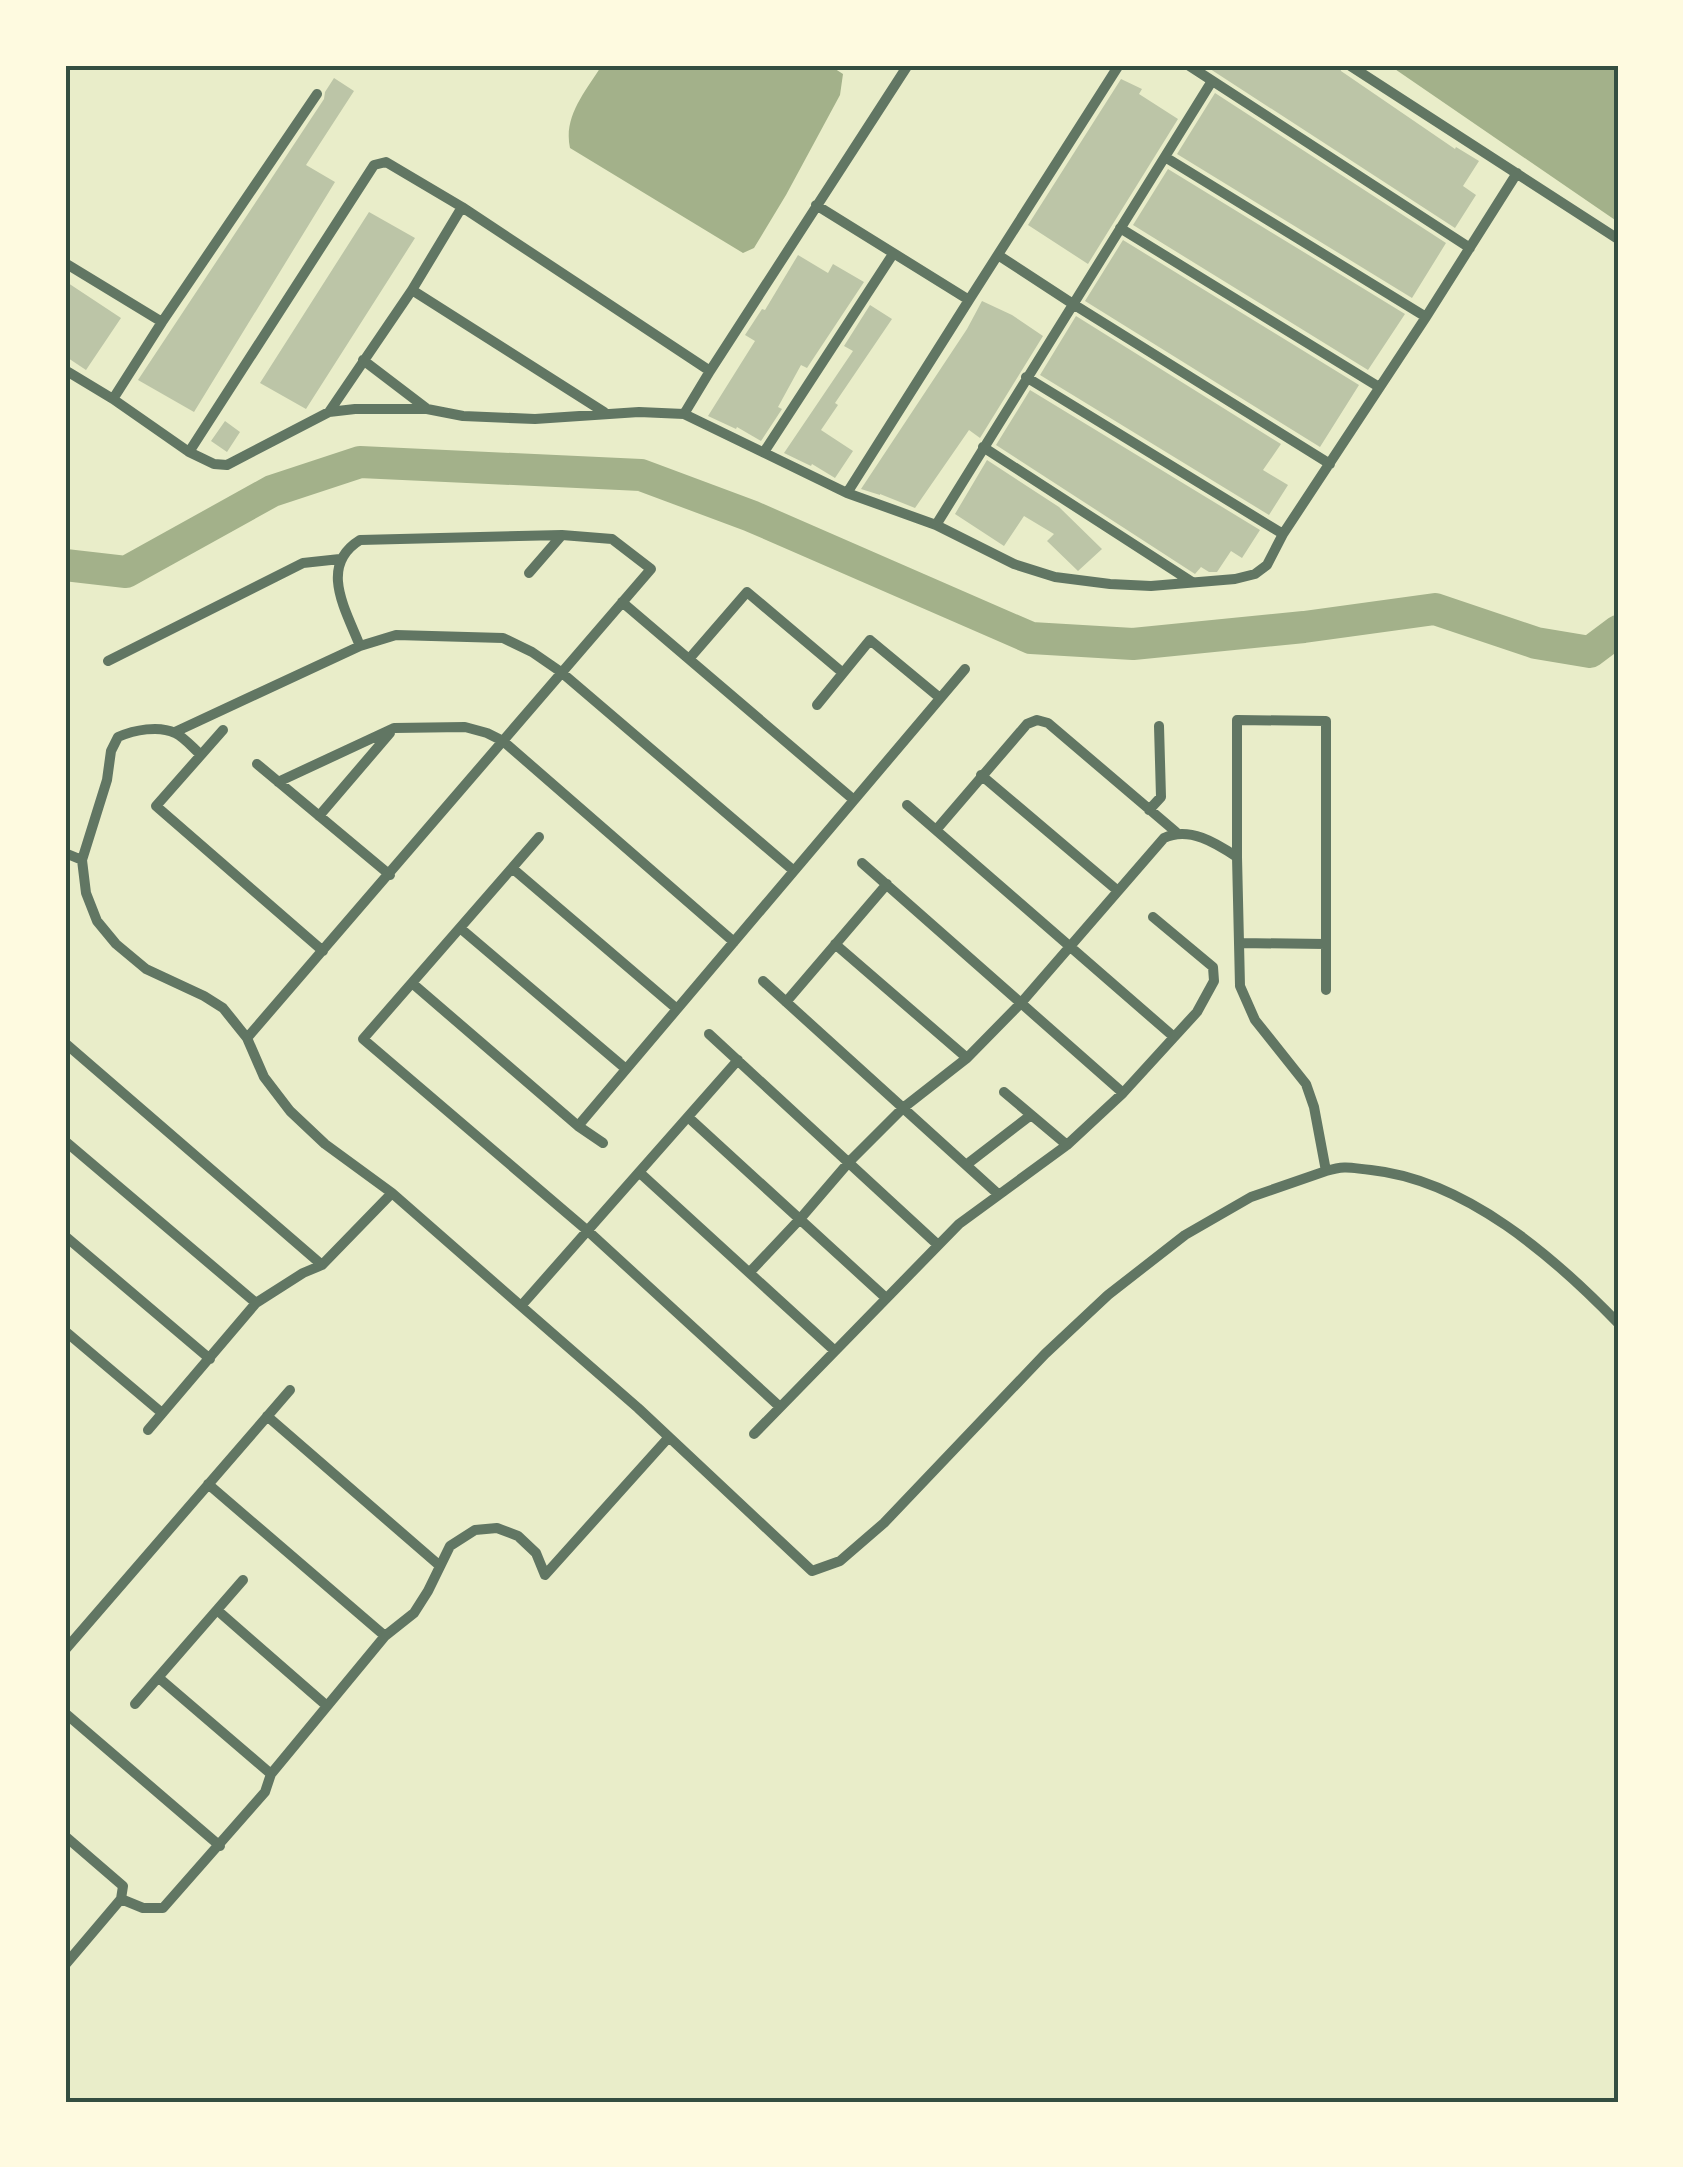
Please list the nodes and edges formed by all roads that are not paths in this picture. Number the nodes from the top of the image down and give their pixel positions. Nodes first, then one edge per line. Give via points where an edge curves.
1 (908, 65) edge
2 (1119, 65) edge
3 (1188, 65) edge
4 (1349, 65) edge
5 (1212, 80) junction
6 (317, 94) dead end
7 (1164, 156) junction
8 (1517, 173) junction
9 (816, 205) junction
10 (462, 207) junction
11 (1120, 228) junction
12 (1618, 238) edge
13 (1470, 248) junction
14 (893, 254) junction
15 (998, 255) junction
16 (65, 263) edge
17 (412, 290) junction
18 (968, 300) junction
19 (1073, 304) junction
20 (1426, 317) junction
21 (162, 322) junction
22 (363, 360) junction
23 (65, 370) edge
24 (710, 371) junction
25 (1026, 377) junction
26 (1379, 387) junction
27 (113, 399) junction
28 (427, 409) junction
29 (329, 412) junction
30 (605, 413) junction
31 (684, 414) junction
32 (983, 447) junction
33 (190, 452) junction
34 (764, 452) junction
35 (1330, 464) junction
36 (847, 493) junction
37 (936, 524) junction
38 (1283, 534) junction
39 (562, 535) junction
40 (340, 559) junction
41 (529, 573) dead end
42 (1193, 582) junction
43 (622, 602) junction
44 (360, 646) junction
45 (689, 659) junction
46 (108, 661) dead end
47 (965, 669) dead end
48 (562, 672) junction
49 (842, 674) junction
50 (940, 698) junction
51 (817, 705) dead end
52 (1159, 726) dead end
53 (394, 728) junction
54 (222, 730) dead end
55 (175, 732) junction
56 (502, 741) junction
57 (201, 755) junction
58 (257, 764) dead end
59 (982, 776) junction
60 (278, 782) junction
61 (854, 800) junction
62 (907, 805) dead end
63 (1149, 810) junction
64 (319, 816) junction
65 (936, 830) junction
66 (1176, 832) junction
67 (539, 837) dead end
68 (65, 853) edge
69 (1237, 857) junction
70 (82, 860) junction
71 (862, 862) dead end
72 (512, 868) junction
73 (794, 871) junction
74 (390, 875) junction
75 (887, 884) junction
76 (1118, 891) junction
77 (1154, 917) dead end
78 (460, 928) junction
79 (734, 942) junction
80 (1239, 943) junction
81 (835, 944) junction
82 (1326, 944) junction
83 (1069, 946) junction
84 (323, 950) junction
85 (763, 981) dead end
86 (412, 983) junction
87 (1326, 990) dead end
88 (786, 1002) junction
89 (1022, 1003) junction
90 (676, 1009) junction
91 (709, 1034) dead end
92 (247, 1038) junction
93 (1174, 1038) junction
94 (65, 1042) edge
95 (967, 1058) junction
96 (738, 1060) junction
97 (626, 1069) junction
98 (1004, 1092) dead end
99 (1123, 1092) junction
100 (903, 1108) junction
101 (1031, 1115) junction
102 (688, 1117) junction
103 (578, 1126) junction
104 (65, 1141) edge
105 (603, 1143) dead end
106 (1067, 1145) junction
107 (849, 1162) junction
108 (966, 1165) junction
109 (1326, 1170) junction
110 (640, 1173) junction
111 (392, 1193) junction
112 (998, 1194) junction
113 (800, 1219) junction
114 (589, 1232) junction
115 (65, 1236) edge
116 (938, 1245) junction
117 (322, 1265) junction
118 (750, 1272) junction
119 (886, 1298) junction
120 (256, 1304) junction
121 (521, 1306) junction
122 (1618, 1323) edge
123 (65, 1330) edge
124 (835, 1351) junction
125 (210, 1359) junction
126 (290, 1390) dead end
127 (780, 1407) junction
128 (162, 1412) junction
129 (267, 1416) junction
130 (148, 1430) dead end
131 (754, 1434) dead end
132 (669, 1437) junction
133 (208, 1484) junction
134 (440, 1566) junction
135 (243, 1580) dead end
136 (217, 1610) junction
137 (385, 1636) junction
138 (65, 1650) edge
139 (158, 1678) junction
140 (135, 1704) dead end
141 (328, 1706) junction
142 (65, 1712) edge
143 (271, 1774) junction
144 (65, 1836) edge
145 (220, 1846) junction
146 (122, 1899) junction
147 (67, 1958) edge

1 - 9 street
2 - 15 street
3 - 5 street
4 - 8 street
5 - 7 street
5 - 13 street
6 - 21 street
7 - 11 street
7 - 20 street
8 - 12 street
8 - 13 street
9 - 14 street
9 - 24 street
10 - 17 street
10 - 24 street
10 - 33 street via 392,164 374,166
11 - 19 street
11 - 26 street
13 - 20 street
14 - 18 street
14 - 34 street
15 - 18 street
15 - 19 street
16 - 21 street
17 - 22 street
17 - 30 street
18 - 36 street
19 - 25 street
19 - 35 street
20 - 26 street
21 - 27 street
22 - 28 street
22 - 29 street
23 - 27 street
24 - 31 street
25 - 32 street
25 - 38 street
26 - 35 street
27 - 33 street
28 - 29 street
28 - 30 street via 535,419
29 - 33 street via 227,465
30 - 31 street
31 - 34 street
32 - 37 street
32 - 42 street
34 - 36 street
35 - 38 street
36 - 37 street
37 - 42 street via 1041,574 1110,584
38 - 42 street via 1255,574
39 - 40 street via 360,540
39 - 41 street
39 - 43 street via 612,539 651,569
40 - 44 street via 340,595
40 - 46 street via 303,562
43 - 45 street
43 - 48 street
44 - 48 street via 396,635 504,638
44 - 55 street
45 - 49 street via 747,592
45 - 61 street
47 - 50 street
48 - 56 street
48 - 73 street
49 - 50 street via 870,640
49 - 51 street
50 - 61 street
52 - 63 street via 1161,797
53 - 56 street via 465,728
53 - 60 street
53 - 64 street
54 - 57 street
55 - 57 street
55 - 70 street via 118,737
56 - 74 street
56 - 79 street
57 - 84 street via 156,806
58 - 60 street
59 - 63 street via 1026,724 1037,720
59 - 65 street
59 - 76 street
60 - 64 street
61 - 73 street
62 - 65 street
63 - 66 street
64 - 74 street
65 - 83 street
66 - 69 street
66 - 76 street
67 - 72 street
68 - 70 street
69 - 80 street
69 - 82 street via 1237,720 1326,721
70 - 92 street via 97,921 116,944 146,969 222,1008
71 - 75 street
72 - 78 street
72 - 90 street
73 - 79 street
74 - 84 street
75 - 81 street
75 - 89 street
76 - 83 street
77 - 93 street via 1213,967 1214,981 1197,1012
78 - 86 street
78 - 97 street
79 - 90 street
80 - 82 street
80 - 109 street via 1240,986 1255,1020 1306,1084
81 - 88 street
81 - 95 street
82 - 87 street
83 - 89 street
83 - 93 street
84 - 92 street
85 - 88 street
86 - 103 street
86 - 114 street via 363,1039
88 - 100 street
89 - 95 street
89 - 99 street
90 - 97 street
91 - 96 street
92 - 111 street via 264,1077 290,1111
93 - 99 street
94 - 117 street
95 - 100 street
96 - 102 street
96 - 107 street
97 - 103 street
98 - 101 street
99 - 106 street
100 - 107 street
100 - 108 street
101 - 106 street
101 - 108 street
102 - 110 street
102 - 113 street
103 - 105 street
104 - 120 street
106 - 112 street
107 - 113 street
107 - 116 street
108 - 112 street
109 - 122 street via 1346,1165 1390,1171 1467,1200 1532,1246
109 - 132 street via 1251,1198 1185,1235 1108,1295 840,1560 812,1571
110 - 114 street
110 - 118 street
111 - 117 street
111 - 121 street
112 - 116 street
113 - 118 street
113 - 119 street
114 - 121 street
114 - 127 street
115 - 125 street
116 - 119 street
117 - 120 street
118 - 124 street
119 - 124 street
120 - 125 street
121 - 132 street
123 - 128 street
124 - 127 street
125 - 128 street
126 - 129 street
127 - 131 street
128 - 130 street
129 - 133 street
129 - 134 street
132 - 134 street via 545,1575 536,1552 498,1528 474,1530 450,1546
133 - 137 street
133 - 138 street
134 - 137 street via 414,1614
135 - 136 street
136 - 139 street
136 - 141 street
137 - 141 street
139 - 140 street
139 - 143 street
141 - 143 street
142 - 145 street
143 - 145 street via 266,1792
144 - 146 street via 123,1886
145 - 146 street via 163,1908
146 - 147 street

